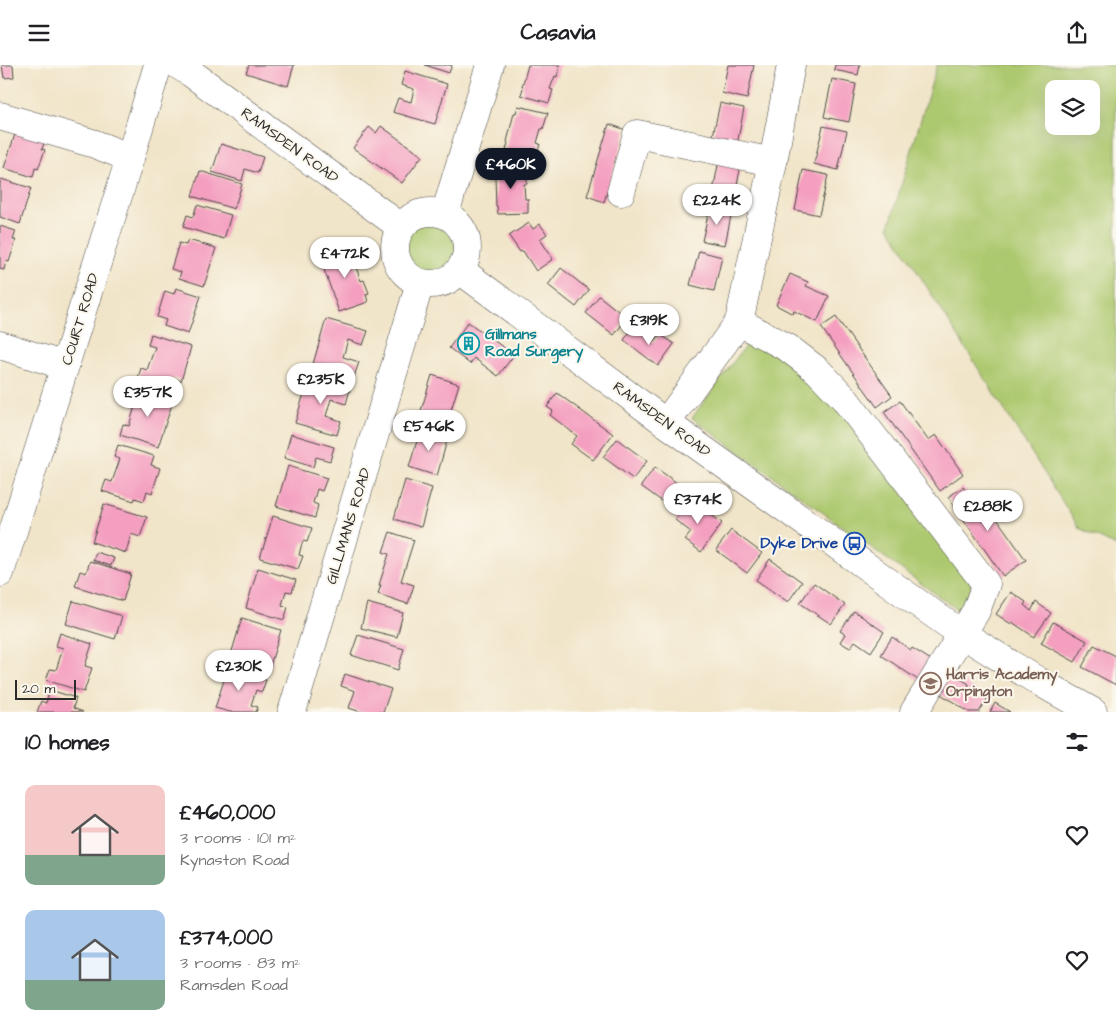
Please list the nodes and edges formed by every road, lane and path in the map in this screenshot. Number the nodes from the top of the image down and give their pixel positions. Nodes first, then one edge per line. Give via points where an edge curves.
1 (158, 65) edge
2 (178, 65) edge
3 (490, 65) edge
4 (791, 65) edge
5 (0, 116) edge
6 (130, 157) junction
7 (773, 162) junction
8 (622, 192) dead end
9 (444, 213) junction
10 (401, 227) junction
11 (460, 270) junction
12 (420, 283) junction
13 (739, 322) junction
14 (0, 345) edge
15 (65, 366) junction
16 (666, 423) junction
17 (0, 573) edge
18 (962, 634) junction
19 (292, 712) edge
20 (914, 712) edge
21 (1093, 712) edge

1 - 6 street, COURT ROAD
2 - 10 street, RAMSDEN ROAD
3 - 9 street
4 - 7 street
5 - 6 street
6 - 15 street, COURT ROAD
7 - 8 street via 637,135
7 - 13 street
9 - 10 street via 420,213
9 - 11 street via 462,227 468,249
10 - 12 street via 395,249 402,270
11 - 12 street via 442,283
11 - 16 street, RAMSDEN ROAD
12 - 19 street, GILLMANS ROAD
13 - 16 street
13 - 18 street via 788,348 818,371 844,398 986,584 976,611
14 - 15 street
15 - 17 street, COURT ROAD
16 - 18 street, RAMSDEN ROAD
18 - 20 street
18 - 21 street, RAMSDEN ROAD

